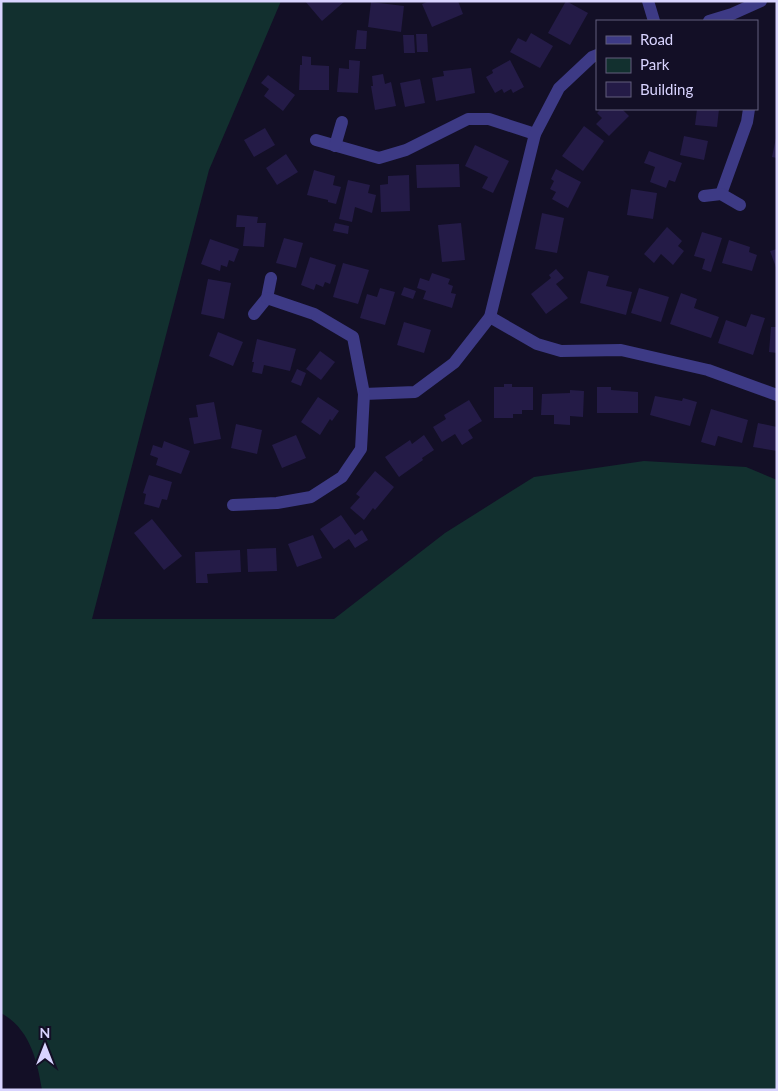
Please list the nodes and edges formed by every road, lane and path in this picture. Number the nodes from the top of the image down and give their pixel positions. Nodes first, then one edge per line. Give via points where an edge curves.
1 (648, 1) edge
2 (761, 1) edge
3 (734, 18) edge
4 (654, 20) edge
5 (717, 20) edge
6 (596, 55) edge
7 (749, 110) edge
8 (342, 122) dead end
9 (535, 134) junction
10 (316, 140) dead end
11 (335, 146) junction
12 (721, 194) junction
13 (704, 196) dead end
14 (740, 205) dead end
15 (271, 278) dead end
16 (267, 298) junction
17 (254, 314) dead end
18 (490, 317) junction
19 (364, 394) junction
20 (777, 395) edge
21 (233, 505) dead end

1 - 4 street
2 - 3 street
3 - 5 street
6 - 9 street via 559,88
7 - 12 street
8 - 11 street
9 - 11 street via 489,119 468,119 406,150 378,158
9 - 18 street
10 - 11 street
12 - 13 street
12 - 14 street
15 - 16 street
16 - 17 street
16 - 19 street via 314,314 354,337
18 - 19 street via 454,363 415,392
18 - 20 street via 537,344 553,349 621,350 708,370
19 - 21 street via 361,449 342,477 311,497

